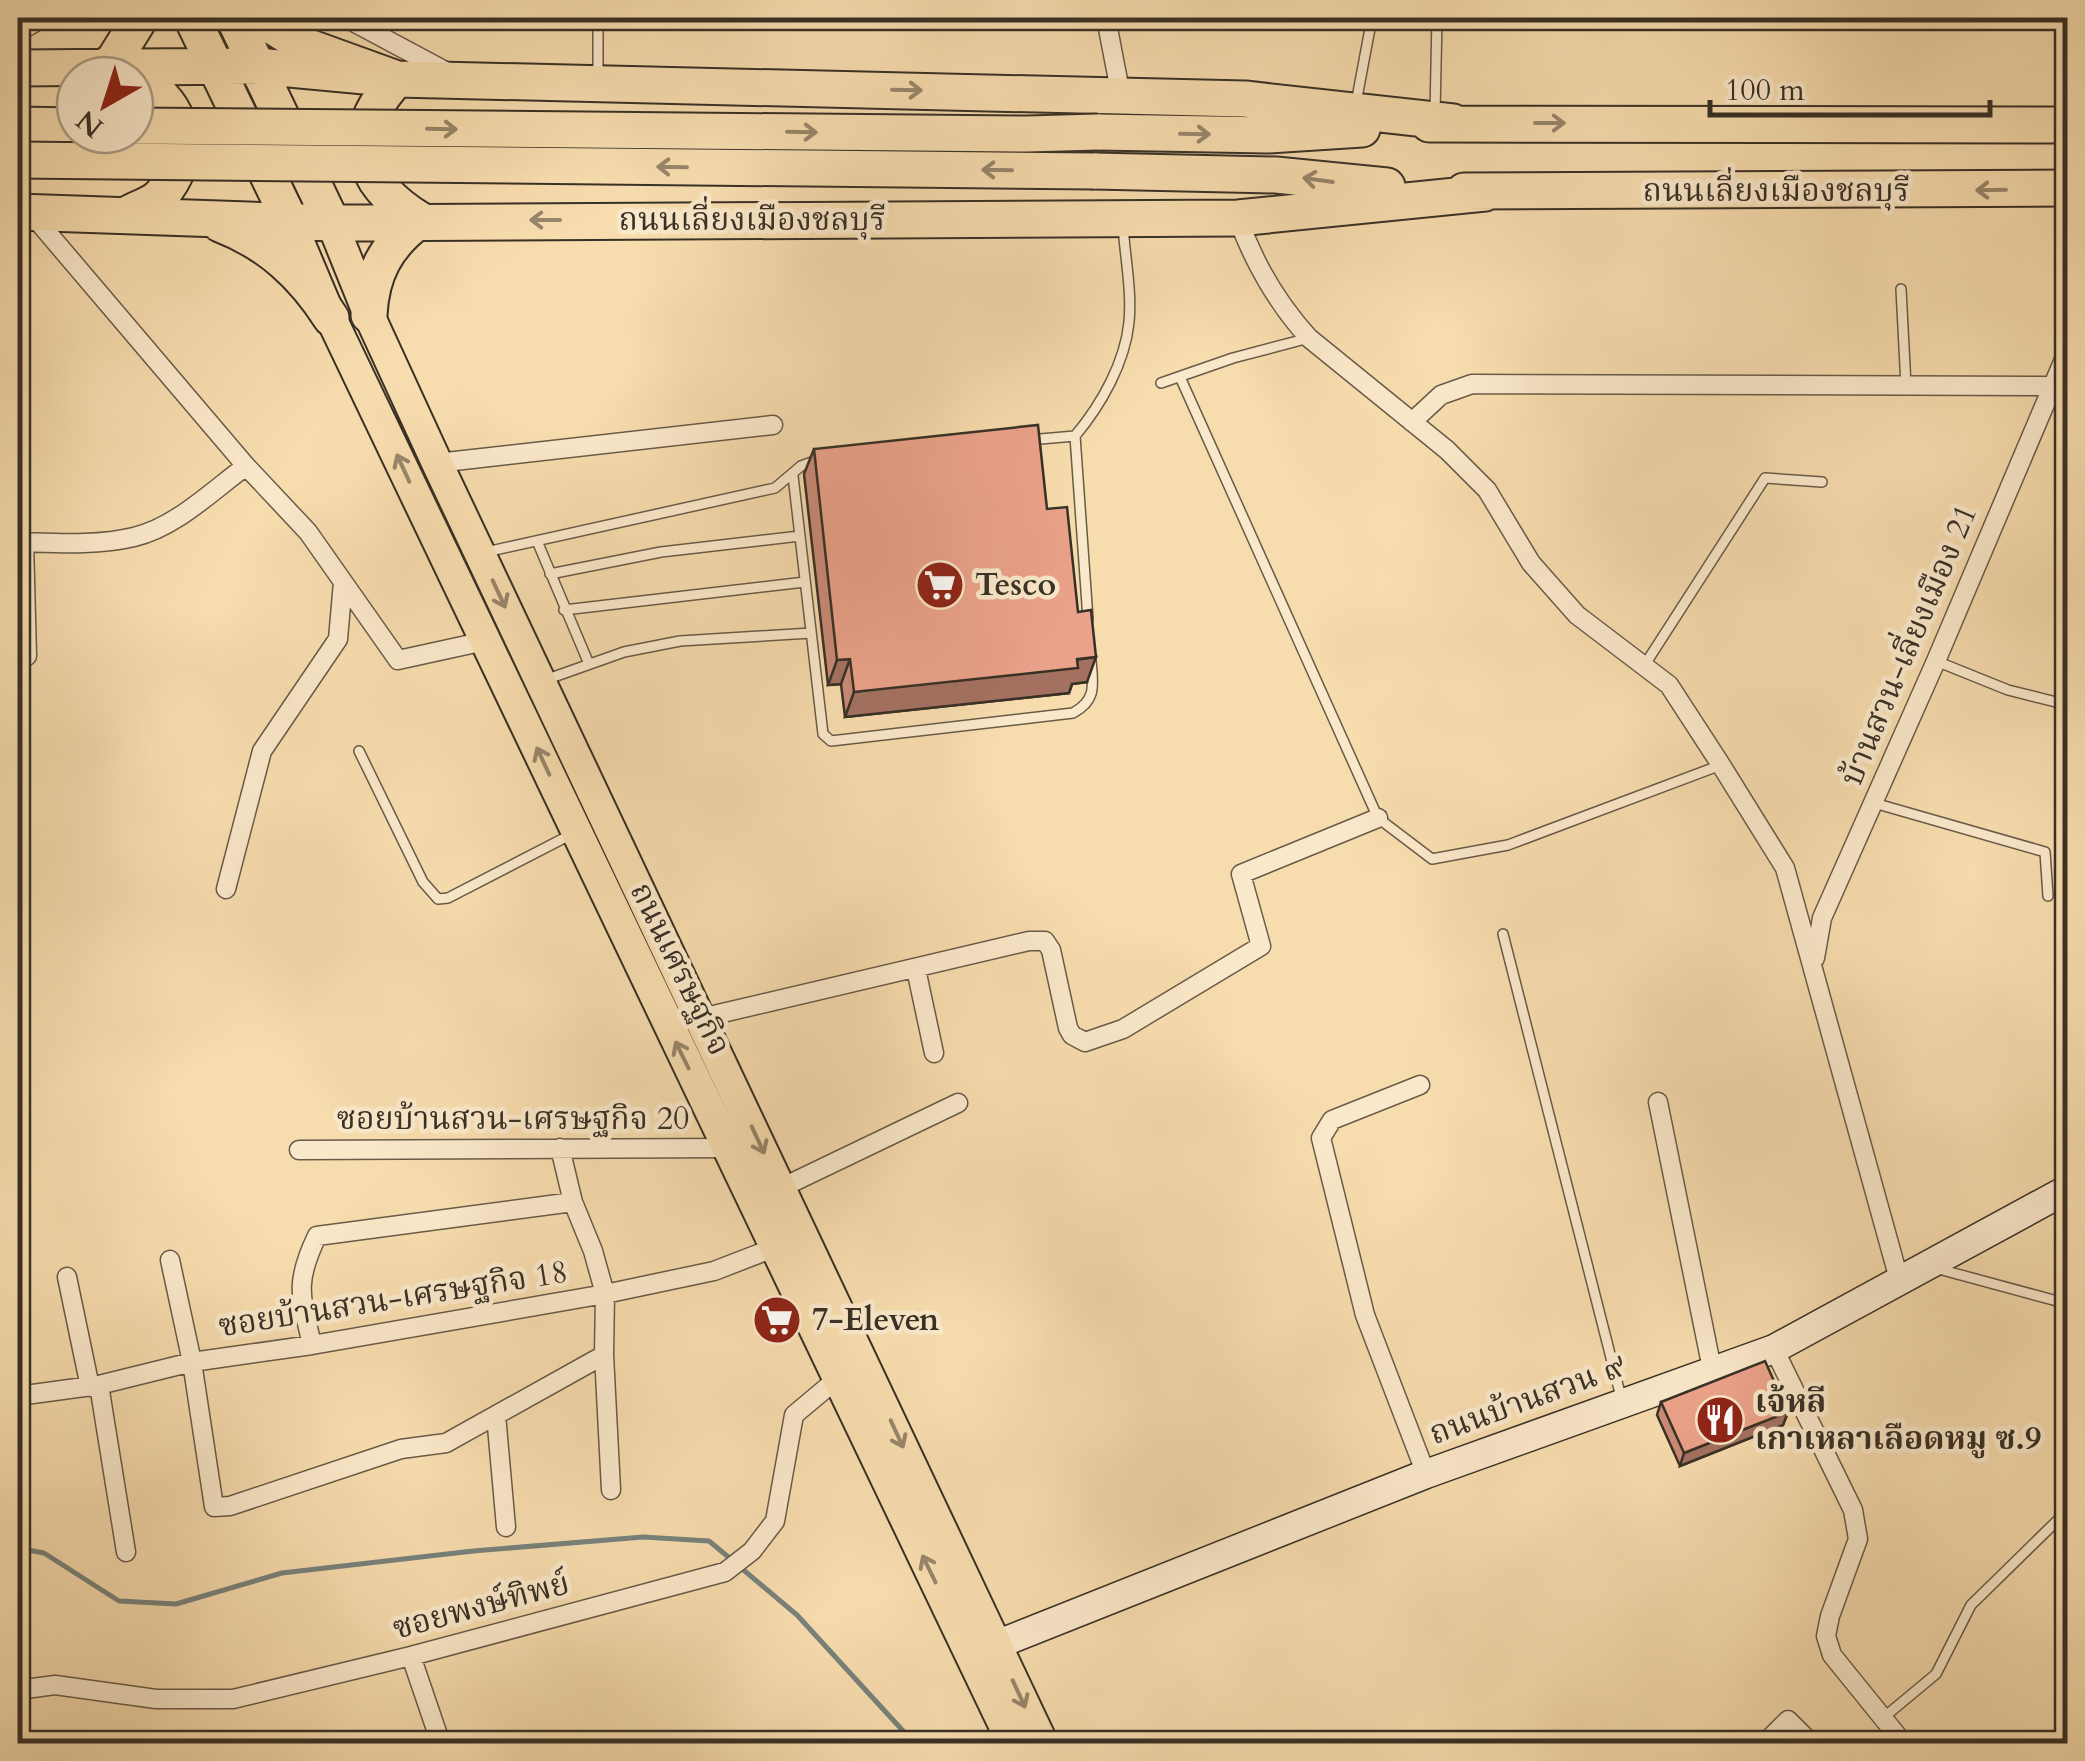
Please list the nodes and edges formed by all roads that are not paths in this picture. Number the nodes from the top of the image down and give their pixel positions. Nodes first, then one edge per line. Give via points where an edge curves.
1 (52, 18) edge
2 (140, 18) edge
3 (192, 18) edge
4 (234, 18) edge
5 (258, 18) edge
6 (346, 18) edge
7 (598, 18) edge
8 (1106, 18) edge
9 (1372, 18) edge
10 (1437, 18) edge
11 (18, 37) edge
12 (117, 55) edge
13 (215, 66) junction
14 (258, 66) junction
15 (18, 68) edge
16 (55, 70) edge
17 (155, 71) edge
18 (398, 79) junction
19 (464, 81) junction
20 (598, 83) junction
21 (155, 92) edge
22 (1121, 96) junction
23 (1354, 111) junction
24 (1444, 121) junction
25 (18, 125) edge
26 (2068, 125) edge
27 (55, 126) edge
28 (155, 126) edge
29 (18, 160) edge
30 (2068, 188) edge
31 (1485, 193) junction
32 (24, 212) edge
33 (128, 214) junction
34 (190, 217) junction
35 (1238, 218) junction
36 (1122, 219) junction
37 (420, 220) junction
38 (290, 221) junction
39 (332, 223) junction
40 (1901, 289) dead end
41 (369, 315) junction
42 (331, 318) junction
43 (1309, 338) junction
44 (2068, 350) edge
45 (1180, 377) junction
46 (1161, 383) dead end
47 (1906, 386) junction
48 (2052, 386) junction
49 (1412, 422) junction
50 (773, 425) dead end
51 (1075, 436) junction
52 (1019, 441) edge
53 (832, 460) edge
54 (437, 463) junction
55 (246, 466) junction
56 (793, 476) junction
57 (1822, 482) dead end
58 (800, 536) junction
59 (537, 541) junction
60 (21, 542) edge
61 (480, 554) junction
62 (550, 574) junction
63 (343, 582) junction
64 (806, 582) junction
65 (564, 610) junction
66 (811, 633) junction
67 (1089, 634) edge
68 (485, 641) junction
69 (1090, 654) edge
70 (27, 656) dead end
71 (1936, 662) junction
72 (590, 664) junction
73 (1644, 666) junction
74 (540, 681) junction
75 (2068, 705) edge
76 (358, 751) dead end
77 (1721, 765) junction
78 (1873, 802) junction
79 (606, 818) junction
80 (1378, 818) junction
81 (576, 832) junction
82 (226, 889) dead end
83 (2048, 896) dead end
84 (1503, 934) dead end
85 (1814, 965) junction
86 (916, 969) junction
87 (701, 1018) junction
88 (934, 1053) dead end
89 (1420, 1084) dead end
90 (958, 1102) dead end
91 (1658, 1102) dead end
92 (560, 1148) junction
93 (727, 1148) junction
94 (299, 1150) dead end
95 (781, 1188) junction
96 (2068, 1189) edge
97 (573, 1202) junction
98 (776, 1247) junction
99 (170, 1260) dead end
100 (1930, 1266) junction
101 (68, 1276) dead end
102 (1900, 1283) junction
103 (605, 1294) junction
104 (2068, 1304) edge
105 (312, 1346) junction
106 (1774, 1349) junction
107 (604, 1355) junction
108 (192, 1362) junction
109 (1712, 1370) junction
110 (837, 1379) junction
111 (95, 1386) junction
112 (18, 1396) edge
113 (1622, 1402) junction
114 (496, 1415) junction
115 (1426, 1474) junction
116 (611, 1490) dead end
117 (2068, 1510) edge
118 (506, 1527) dead end
119 (126, 1552) dead end
120 (984, 1651) junction
121 (411, 1656) junction
122 (19, 1690) edge
123 (1883, 1718) junction
124 (18, 1720) edge
125 (441, 1744) edge
126 (1013, 1744) edge
127 (1043, 1744) edge
128 (1764, 1744) edge
129 (1812, 1744) edge
130 (1904, 1744) edge

1 - 11 lane
2 - 12 highway
3 - 13 highway
4 - 14 highway
5 - 18 highway via 303,45
6 - 19 street
7 - 20 lane
8 - 22 street
9 - 23 lane
10 - 24 lane
13 - 14 highway, ถนนเลี่ยงเมืองชลบุรี
13 - 17 highway, ถนนเลี่ยงเมืองชลบุรี
13 - 38 highway
14 - 18 highway, ถนนเลี่ยงเมืองชลบุรี
14 - 39 highway
15 - 16 highway, ถนนเลี่ยงเมืองชลบุรี
18 - 19 highway, ถนนเลี่ยงเมืองชลบุรี
18 - 37 highway via 369,118 364,142 379,189
19 - 20 highway, ถนนเลี่ยงเมืองชลบุรี
20 -> 22 highway, ถนนเลี่ยงเมืองชลบุรี
21 - 33 highway via 178,120 182,150 174,178 155,201
22 - 23 highway, ถนนเลี่ยงเมืองชลบุรี
23 - 24 highway, ถนนเลี่ยงเมืองชลบุรี
24 -> 26 highway, ถนนเลี่ยงเมืองชลบุรี
28 -> 24 highway, ถนนเลี่ยงเมืองชลบุรี, bridge via 1268,135
25 - 27 highway
31 -> 29 highway, ถนนเลี่ยงเมืองชลบุรี, bridge via 1276,175
30 -> 31 highway, ถนนเลี่ยงเมืองชลบุรี
31 - 35 highway, ถนนเลี่ยงเมืองชลบุรี
32 - 33 highway, ถนนเลี่ยงเมืองชลบุรี
32 - 55 street
33 - 34 highway, ถนนเลี่ยงเมืองชลบุรี
34 - 38 highway, ถนนเลี่ยงเมืองชลบุรี
34 - 42 highway via 239,232 282,259
35 - 36 highway, ถนนเลี่ยงเมืองชลบุรี
35 - 43 street via 1248,246
36 -> 37 highway, ถนนเลี่ยงเมืองชลบุรี
36 - 51 lane via 1126,342 1091,418
37 - 39 highway, ถนนเลี่ยงเมืองชลบุรี
37 - 41 highway via 382,260
38 - 39 highway, ถนนเลี่ยงเมืองชลบุรี
38 - 42 main road, ถนนเศรษฐกิจ
39 - 41 main road, ถนนเศรษฐกิจ
40 - 47 lane
41 - 54 main road, ถนนเศรษฐกิจ
68 -> 42 main road, ถนนเศรษฐกิจ
43 - 45 lane
43 - 49 street
44 - 48 street, บ้านสวน-เลี่ยงเมือง 21
45 - 46 lane
45 - 80 lane
47 - 48 street
47 - 49 street via 1472,384 1441,395
48 - 71 street, บ้านสวน-เลี่ยงเมือง 21
49 - 73 street via 1487,490 1531,563 1576,615
50 - 54 street
51 - 52 lane
51 - 67 lane
53 - 56 lane via 814,461
54 - 61 main road, ถนนเศรษฐกิจ
55 - 60 street via 172,521 138,536
55 - 63 street via 308,532
56 - 58 lane
56 - 59 lane via 775,488
57 - 73 lane via 1765,478
58 - 62 lane
58 - 64 lane
59 - 61 lane
59 - 62 lane
60 - 70 street
61 -> 74 main road, ถนนเศรษฐกิจ
62 - 65 lane
63 - 68 street via 398,660
63 - 82 street via 338,640 262,751
64 - 65 lane
64 - 66 lane
65 - 72 lane
66 - 69 lane via 824,734 831,741 1073,713 1094,694
66 - 72 lane via 680,642
81 -> 68 main road, ถนนเศรษฐกิจ
71 - 75 lane
71 - 78 street, บ้านสวน-เลี่ยงเมือง 21
72 - 74 lane
73 - 77 street via 1669,685
74 - 79 main road, ถนนเศรษฐกิจ
76 - 81 lane via 423,882 438,899
77 - 80 lane via 1508,845 1432,859
77 - 85 street via 1786,868
78 - 83 lane via 2046,852
78 - 85 street, บ้านสวน-เลี่ยงเมือง 21 via 1822,918
79 - 81 main road
79 - 87 main road, ถนนเศรษฐกิจ
80 - 86 street via 1241,874 1261,946 1123,1029 1085,1042 1068,1028 1045,941
93 -> 81 main road, ถนนเศรษฐกิจ
84 - 113 lane
85 - 102 street
86 - 87 street
86 - 88 street
87 -> 95 main road, ถนนเศรษฐกิจ
89 - 115 street via 1332,1120 1321,1138 1365,1315
90 - 95 street
91 - 109 street
92 - 93 street, ซอยบ้านสวน-เศรษฐกิจ 20
92 - 94 street, ซอยบ้านสวน-เศรษฐกิจ 20
92 - 97 street
93 - 98 main road, ถนนเศรษฐกิจ
95 -> 120 main road, ถนนเศรษฐกิจ
96 - 100 street, ถนนบ้านสวน ๙
97 - 103 street
97 - 105 street via 317,1236 299,1286
98 - 103 street, ซอยบ้านสวน-เศรษฐกิจ 18 via 714,1270
98 - 110 main road, ถนนเศรษฐกิจ
99 - 108 street
100 - 102 street, ถนนบ้านสวน ๙
100 - 104 lane
101 - 111 street
102 - 106 street, ถนนบ้านสวน ๙
103 - 105 street, ซอยบ้านสวน-เศรษฐกิจ 18
103 - 107 street
105 - 108 street, ซอยบ้านสวน-เศรษฐกิจ 18
106 - 109 street, ถนนบ้านสวน ๙
106 - 123 street via 1853,1510 1858,1540 1826,1636 1832,1656
107 - 114 street
107 - 116 street
108 - 111 street, ซอยบ้านสวน-เศรษฐกิจ 18
108 - 114 street via 214,1507 401,1449 446,1443
109 - 113 street, ถนนบ้านสวน ๙
120 -> 110 main road, ถนนเศรษฐกิจ
110 - 121 street, ซอยพงษ์ทิพย์ via 794,1415 775,1521 725,1572
111 - 112 street, ซอยบ้านสวน-เศรษฐกิจ 18
111 - 119 street
113 - 115 street, ถนนบ้านสวน ๙
114 - 118 street
115 - 120 street, ถนนบ้านสวน ๙
117 - 123 lane via 1971,1605 1936,1674
120 - 126 main road, ถนนเศรษฐกิจ
120 -> 127 main road, ถนนเศรษฐกิจ
121 - 122 street, ซอยพงษ์ทิพย์ via 233,1699 156,1699 55,1685
121 - 125 street
122 - 124 street
123 - 130 street
128 - 129 street via 1788,1720

